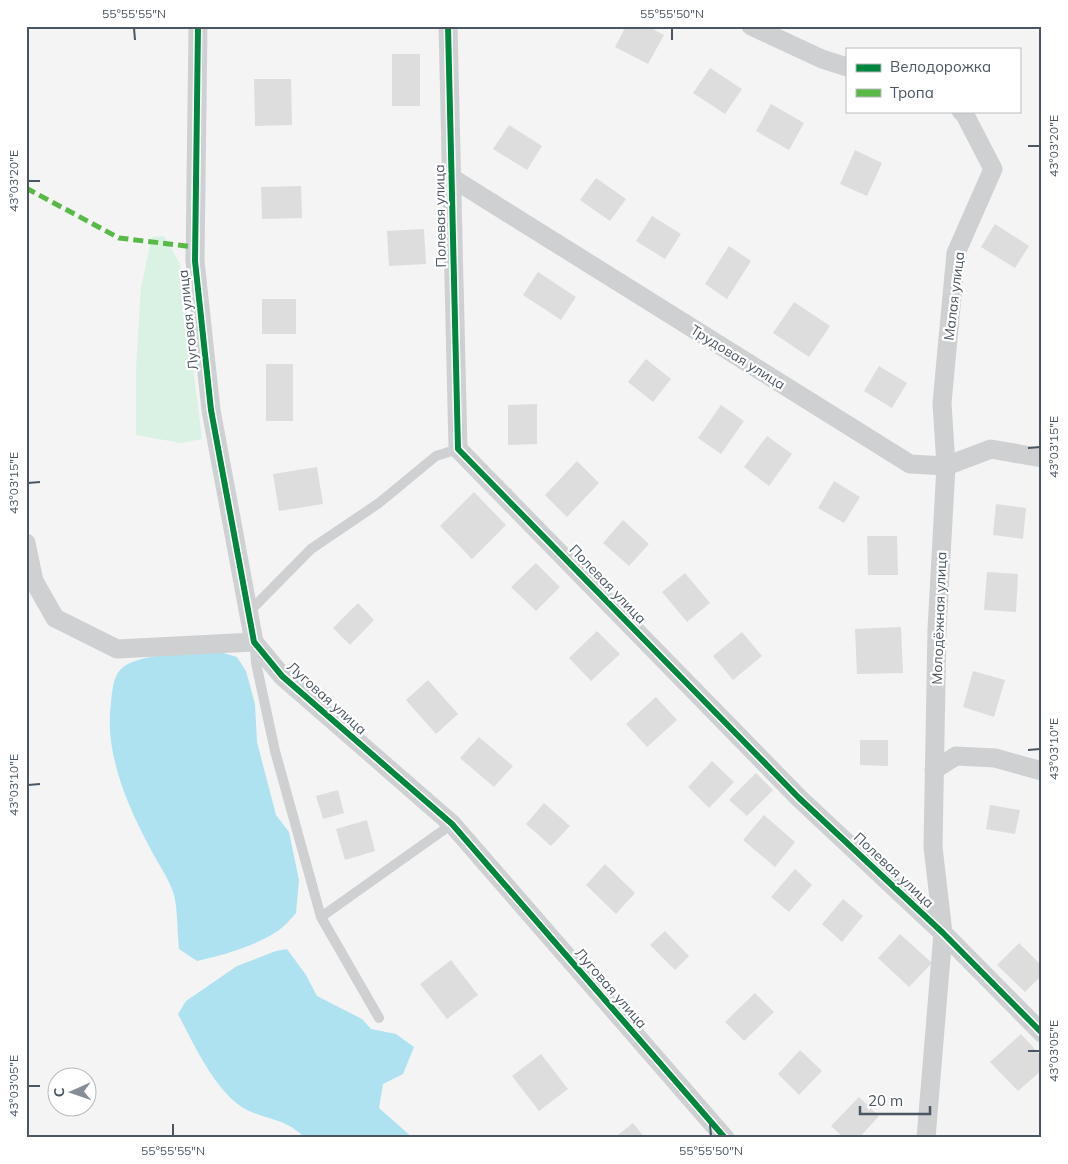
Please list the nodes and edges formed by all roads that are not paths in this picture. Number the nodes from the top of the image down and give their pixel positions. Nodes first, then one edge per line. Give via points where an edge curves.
1 (198, 26) edge
2 (448, 26) edge
3 (751, 26) edge
4 (846, 67) edge
5 (962, 112) edge
6 (452, 178) junction
7 (458, 448) junction
8 (1042, 458) edge
9 (946, 466) junction
10 (26, 543) edge
11 (249, 612) junction
12 (254, 642) junction
13 (934, 770) junction
14 (1042, 771) edge
15 (452, 824) junction
16 (321, 917) junction
17 (943, 933) junction
18 (379, 1018) dead end
19 (1042, 1033) edge
20 (725, 1138) edge
21 (926, 1138) edge

1 - 11 street, Луговая улица via 195,261 211,410
2 - 6 street, Полевая улица
3 - 4 street
5 - 9 street, Малая улица via 993,169 956,253 942,403
6 - 7 street, Полевая улица
6 - 9 street, Трудовая улица via 910,464
7 - 11 lane via 436,456 379,503 312,549
7 - 17 street, Полевая улица via 799,798
8 - 9 street, Трудовая улица via 991,449
9 - 13 street, Молодёжная улица via 937,629
10 - 12 street via 34,581 55,618 117,650
11 - 12 street, Луговая улица
12 - 15 street, Луговая улица via 282,676
12 - 16 lane via 275,751
13 - 14 street via 956,756 995,758
13 - 17 street, Молодёжная улица via 933,847
15 - 16 lane
15 - 20 street, Луговая улица
16 - 18 lane
17 - 19 street, Полевая улица
17 - 21 street, Молодёжная улица

